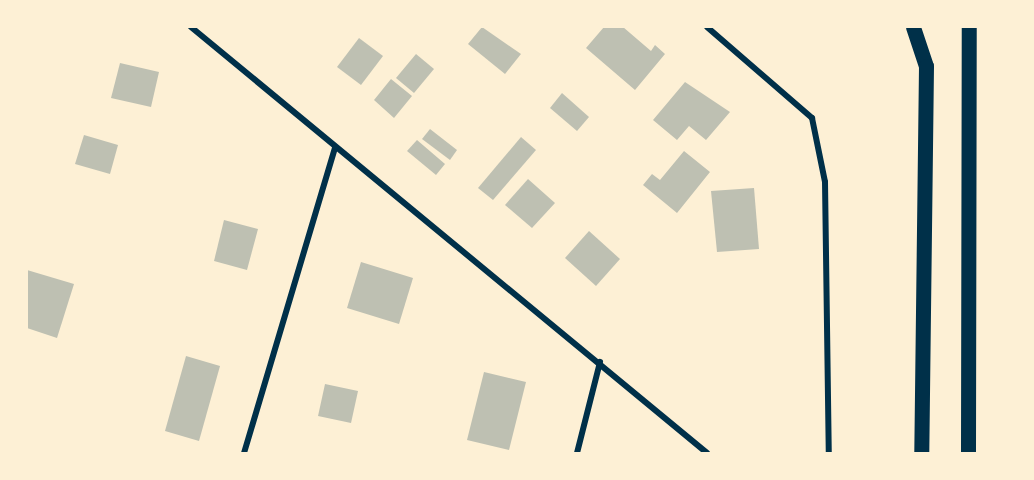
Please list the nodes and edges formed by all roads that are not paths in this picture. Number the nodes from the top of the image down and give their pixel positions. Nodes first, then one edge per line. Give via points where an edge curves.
1 (191, 27) edge
2 (707, 27) edge
3 (914, 27) edge
4 (969, 27) edge
5 (335, 147) junction
6 (600, 362) junction
7 (244, 453) edge
8 (577, 453) edge
9 (707, 453) edge
10 (829, 453) edge
11 (921, 453) edge
12 (968, 453) edge

1 - 5 street
2 - 10 street via 812,118 825,182
3 - 11 main road via 926,66
4 - 12 main road
5 - 6 street
5 - 7 street
6 - 8 street
6 - 9 street

